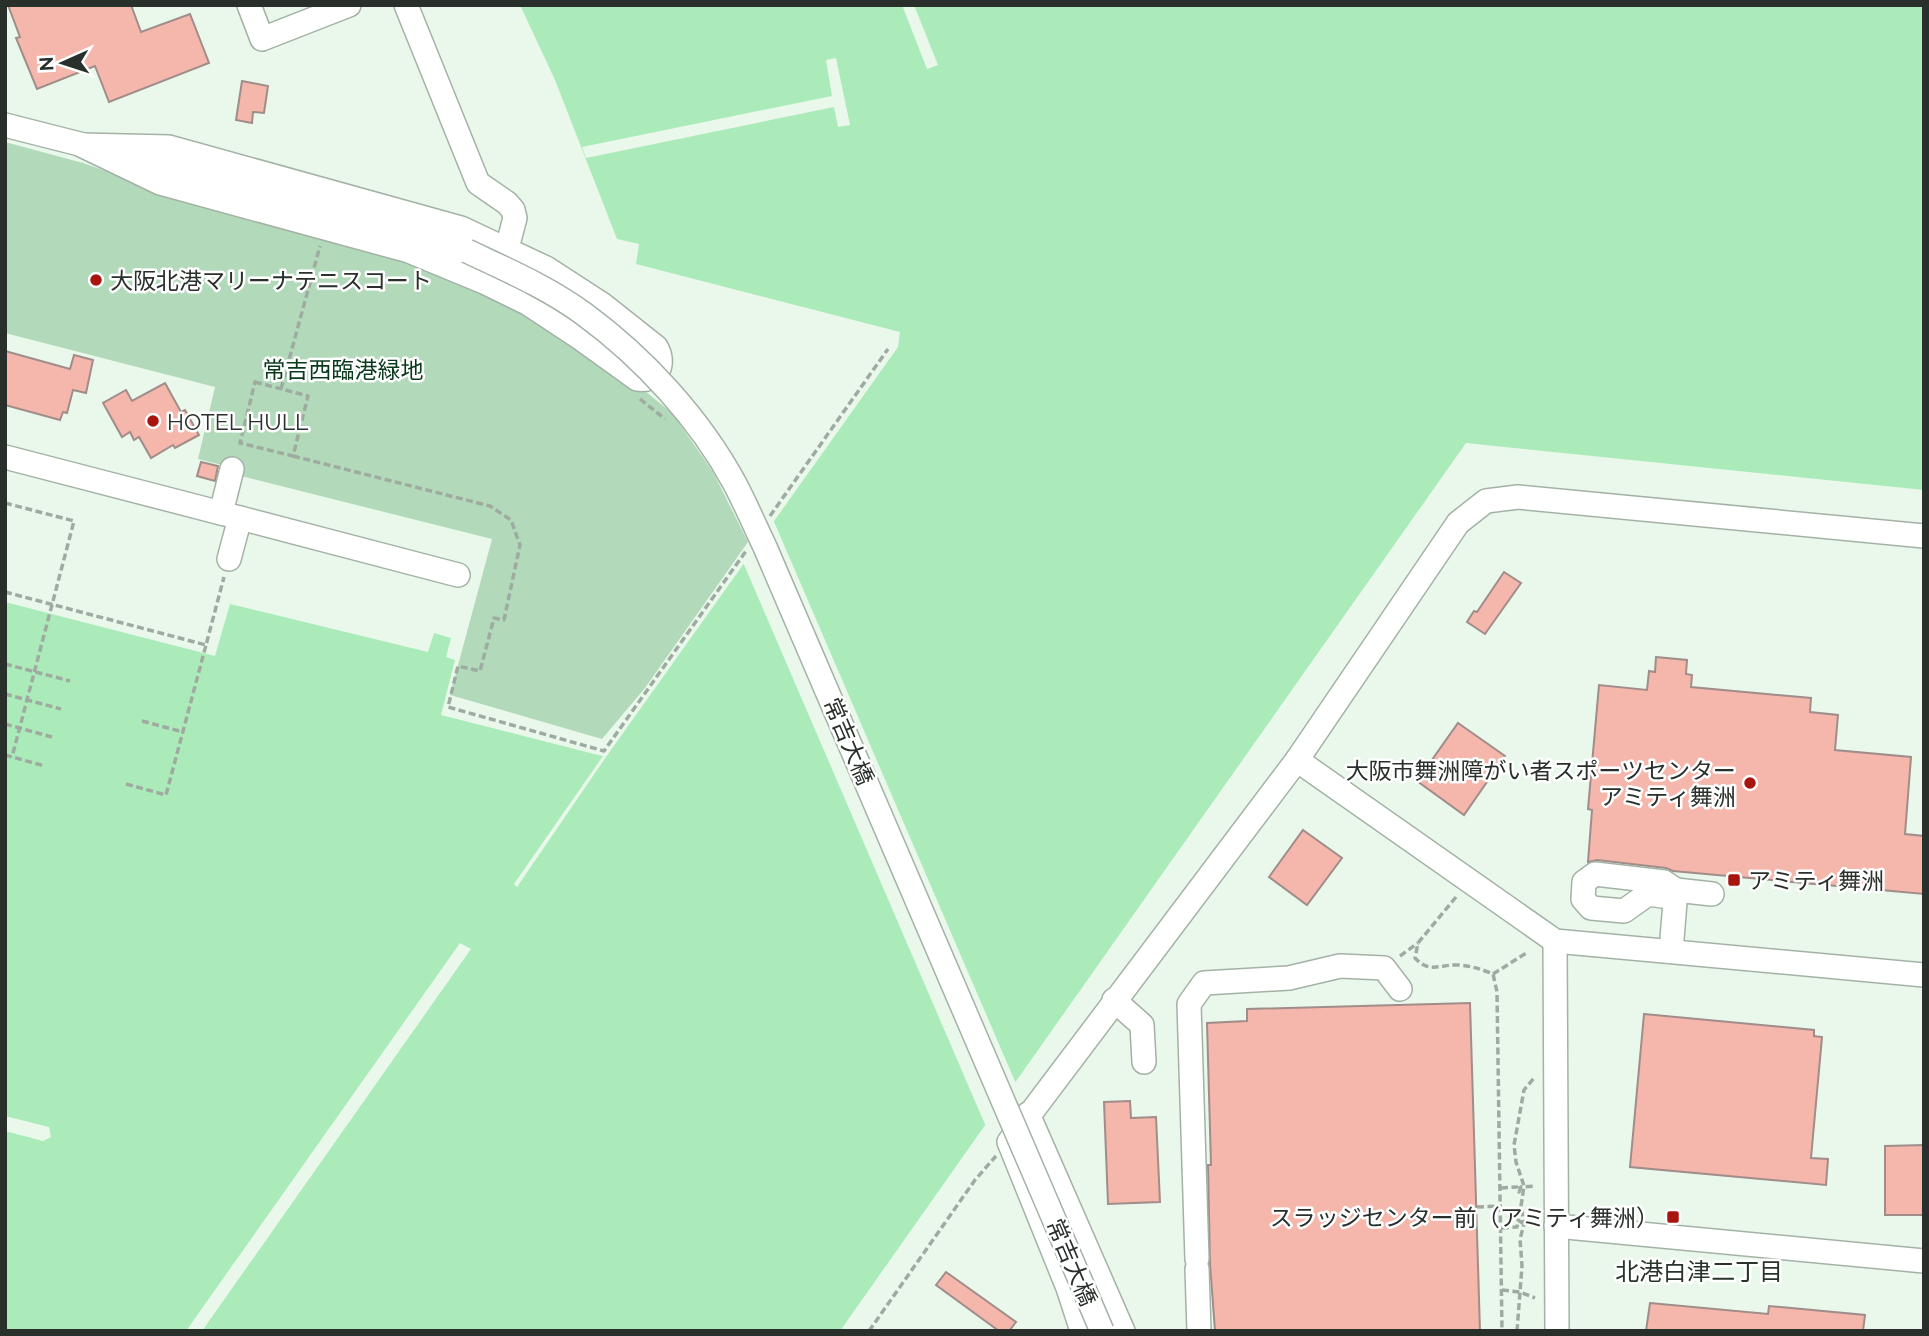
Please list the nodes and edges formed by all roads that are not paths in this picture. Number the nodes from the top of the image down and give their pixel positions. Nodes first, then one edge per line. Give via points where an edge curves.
1 (249, 5) edge
2 (349, 5) edge
3 (406, 5) edge
4 (5, 125) edge
5 (81, 145) junction
6 (507, 248) junction
7 (5, 457) edge
8 (232, 469) dead end
9 (230, 516) junction
10 (1924, 536) edge
11 (229, 559) road end
12 (458, 575) dead end
13 (1297, 760) junction
14 (1712, 894) dead end
15 (1555, 941) junction
16 (1671, 951) junction
17 (1924, 975) edge
18 (1401, 989) dead end
19 (1114, 1000) junction
20 (1144, 1062) dead end
21 (1028, 1114) junction
22 (1546, 1225) junction
23 (1924, 1261) edge
24 (1082, 1331) edge
25 (1102, 1331) edge
26 (1123, 1331) edge
27 (1199, 1331) edge
28 (1557, 1331) edge

1 - 2 street via 262,39
3 - 6 street via 478,183 513,210
4 - 5 street
5 - 6 street via 169,147 419,215
5 - 6 street via 160,183 410,251 527,303 631,376 645,380 656,375 660,353 644,337 557,275
5 - 25 street, 常吉大橋, bridge via 467,251 572,306 627,349 690,418 735,484 771,559
7 - 9 street
8 - 9 street
9 - 11 street
9 - 12 street
10 - 13 street via 1518,496 1486,500 1458,523
13 - 15 street
13 - 19 street
14 - 16 street via 1676,890
15 - 16 street
15 - 22 street
16 - 17 street
18 - 27 street via 1391,962 1340,966 1289,978 1204,983 1189,1004
19 - 20 street via 1142,1026
19 - 21 street
21 - 24 street via 1009,1142
21 - 26 street
22 - 23 street
22 - 28 street

